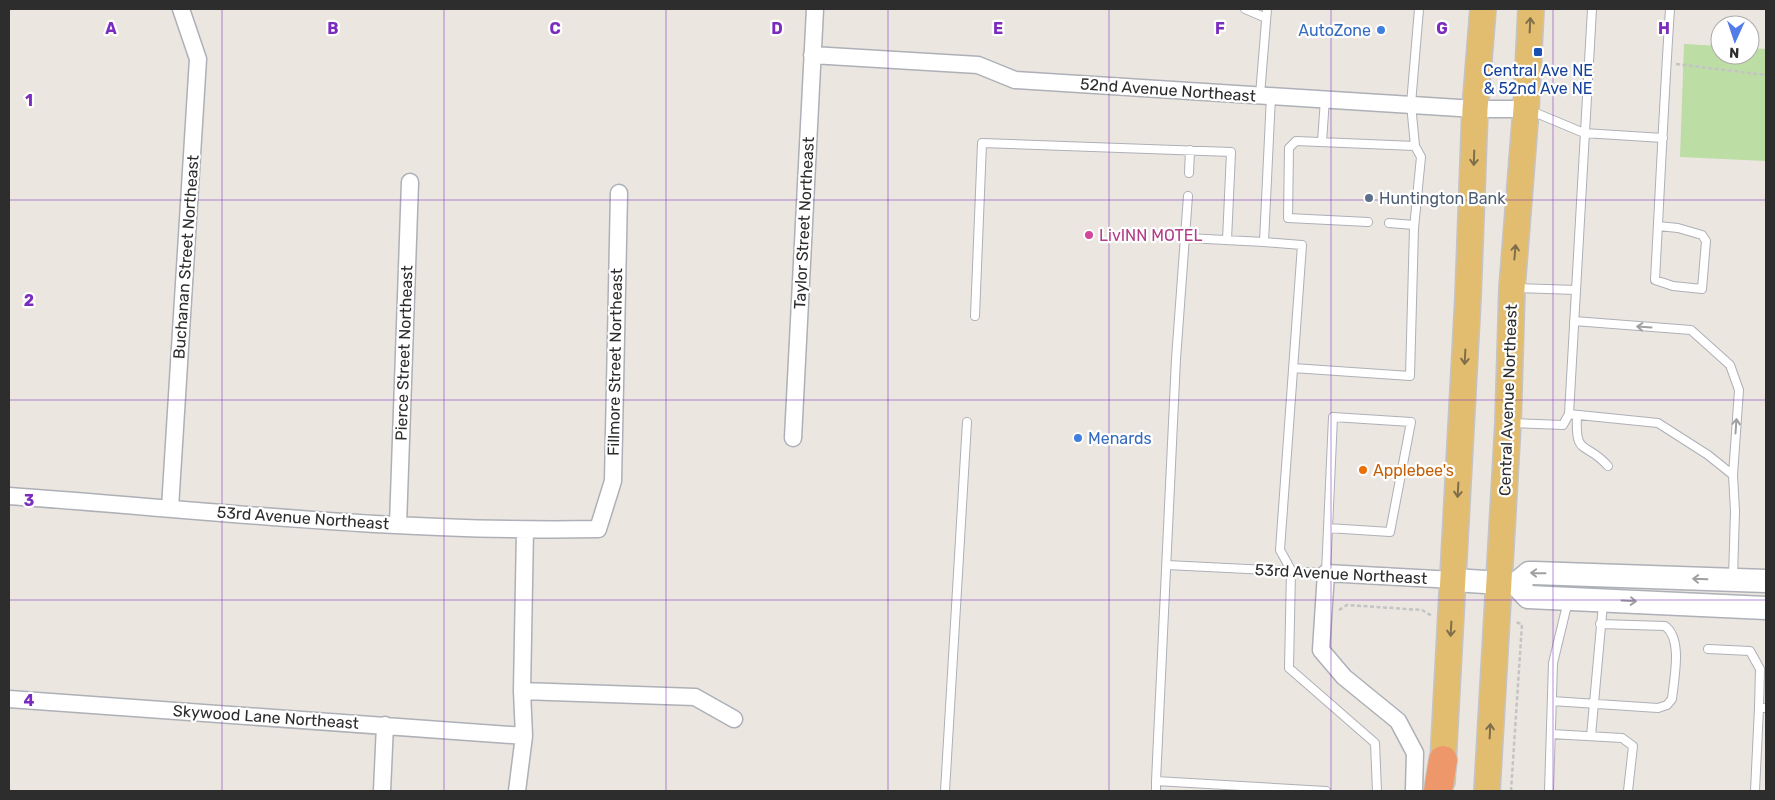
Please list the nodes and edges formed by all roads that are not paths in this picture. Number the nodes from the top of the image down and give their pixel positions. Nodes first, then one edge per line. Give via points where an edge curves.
1 (180, 9) edge
2 (815, 9) edge
3 (1245, 9) edge
4 (1267, 9) edge
5 (1418, 9) edge
6 (1483, 9) edge
7 (1531, 9) edge
8 (1592, 9) edge
9 (1670, 9) edge
10 (1266, 18) junction
11 (812, 55) junction
12 (1266, 96) junction
13 (1326, 99) junction
14 (1411, 104) junction
15 (1475, 109) junction
16 (1526, 109) junction
17 (1584, 133) junction
18 (1663, 138) junction
19 (1322, 142) junction
20 (1415, 146) junction
21 (1190, 150) junction
22 (1189, 173) dead end
23 (410, 182) dead end
24 (619, 194) dead end
25 (1188, 196) dead end
26 (1368, 222) dead end
27 (1389, 223) dead end
28 (1414, 225) junction
29 (1658, 226) junction
30 (1187, 238) junction
31 (1227, 240) junction
32 (1264, 242) junction
33 (1512, 288) junction
34 (1576, 290) junction
35 (975, 316) dead end
36 (1574, 321) junction
37 (1293, 368) junction
38 (1573, 415) junction
39 (967, 422) dead end
40 (1508, 423) junction
41 (793, 438) dead end
42 (1608, 466) dead end
43 (1733, 475) junction
44 (9, 496) edge
45 (170, 508) junction
46 (398, 525) junction
47 (1328, 528) junction
48 (598, 529) joint
49 (525, 530) junction
50 (1167, 564) junction
51 (1291, 570) junction
52 (1326, 573) junction
53 (1454, 580) junction
54 (1733, 580) junction
55 (1766, 581) edge
56 (1508, 584) junction
57 (1568, 599) junction
58 (1604, 600) junction
59 (1766, 608) edge
60 (1600, 624) junction
61 (1708, 649) dead end
62 (522, 691) junction
63 (9, 699) edge
64 (1552, 701) junction
65 (1593, 703) junction
66 (1763, 708) edge
67 (734, 719) dead end
68 (385, 725) junction
69 (1551, 734) junction
70 (524, 736) junction
71 (1591, 736) junction
72 (1443, 760) joint
73 (1156, 781) junction
74 (382, 791) edge
75 (517, 791) edge
76 (945, 791) edge
77 (1156, 791) edge
78 (1326, 791) edge
79 (1377, 791) edge
80 (1414, 791) edge
81 (1440, 791) edge
82 (1487, 791) edge
83 (1549, 791) edge
84 (1628, 791) edge
85 (1755, 791) edge

1 - 45 street, Buchanan Street Northeast via 198,59
2 - 11 street, Taylor Street Northeast
3 - 10 lane
4 - 10 lane
5 - 14 lane
6 - 15 main road
16 -> 7 main road, Central Avenue Northeast
8 - 17 lane
9 - 18 lane
10 - 12 lane
11 - 12 street, 52nd Avenue Northeast via 978,65 1014,80
11 - 41 street, Taylor Street Northeast
12 - 13 street, 52nd Avenue Northeast
12 - 32 lane
13 - 14 street, 52nd Avenue Northeast
13 - 19 lane
14 - 15 street, 52nd Avenue Northeast
14 - 20 lane
15 - 16 street, 52nd Avenue Northeast
15 -> 53 main road
16 - 17 lane
33 -> 16 main road, Central Avenue Northeast
17 - 18 lane
17 - 34 lane
18 - 29 lane
19 - 20 lane
19 - 26 lane via 1296,141 1289,148 1288,218
20 - 28 lane via 1421,156
21 - 22 lane
21 - 31 lane via 1231,152
21 - 35 lane via 982,143
23 - 46 street, Pierce Street Northeast
24 - 48 street, Fillmore Street Northeast via 613,481
25 - 30 lane
27 - 28 lane
28 - 37 lane via 1410,376
29 - 29 lane via 1655,280 1673,286 1702,289 1706,241 1702,236 1678,228
30 - 31 lane
30 - 50 lane via 1176,359
31 - 32 lane
32 - 37 lane via 1302,245
33 - 34 lane
33 - 40 main road, Central Avenue Northeast
34 - 36 lane
36 - 38 lane
43 -> 36 lane via 1739,390 1730,365 1691,330
37 - 51 lane via 1280,550
38 - 40 lane via 1562,425
38 - 42 lane via 1576,437 1581,446 1599,456
38 - 43 lane via 1658,423 1708,454
39 - 76 lane
40 - 56 main road, Central Avenue Northeast
43 - 54 lane
44 - 45 street, 53rd Avenue Northeast
45 - 46 street, 53rd Avenue Northeast
46 - 49 street, 53rd Avenue Northeast
47 - 47 lane via 1333,417 1411,422 1390,532
47 - 52 lane
48 - 49 street, 53rd Avenue Northeast
49 - 62 street
50 - 51 lane, 53rd Avenue Northeast
50 - 73 lane
51 - 52 lane, 53rd Avenue Northeast
51 - 79 lane via 1289,668 1375,743
52 - 53 street, 53rd Avenue Northeast
52 - 80 street via 1321,650 1344,677 1398,721 1415,753
53 - 56 street, 53rd Avenue Northeast
53 -> 72 main road
54 - 55 street
54 -> 56 street via 1534,572
56 - 57 street via 1528,597
82 -> 56 main road, Central Avenue Northeast via 1497,619
57 - 58 street
57 - 64 lane via 1553,663
58 -> 59 street
58 - 60 lane
60 - 65 lane
60 - 65 lane via 1665,626 1672,631 1676,641 1672,699 1658,708
61 - 66 lane via 1750,651 1760,669
62 - 67 street via 695,697
62 - 70 street
63 - 68 street, Skywood Lane Northeast
64 - 65 lane
64 - 69 lane
65 - 71 lane
66 - 85 lane
68 - 70 street, Skywood Lane Northeast
68 - 74 street
69 - 71 lane
69 - 83 lane
70 - 75 street
71 - 84 lane via 1622,738 1633,746
72 - 81 highway
73 - 77 lane
73 - 78 lane

